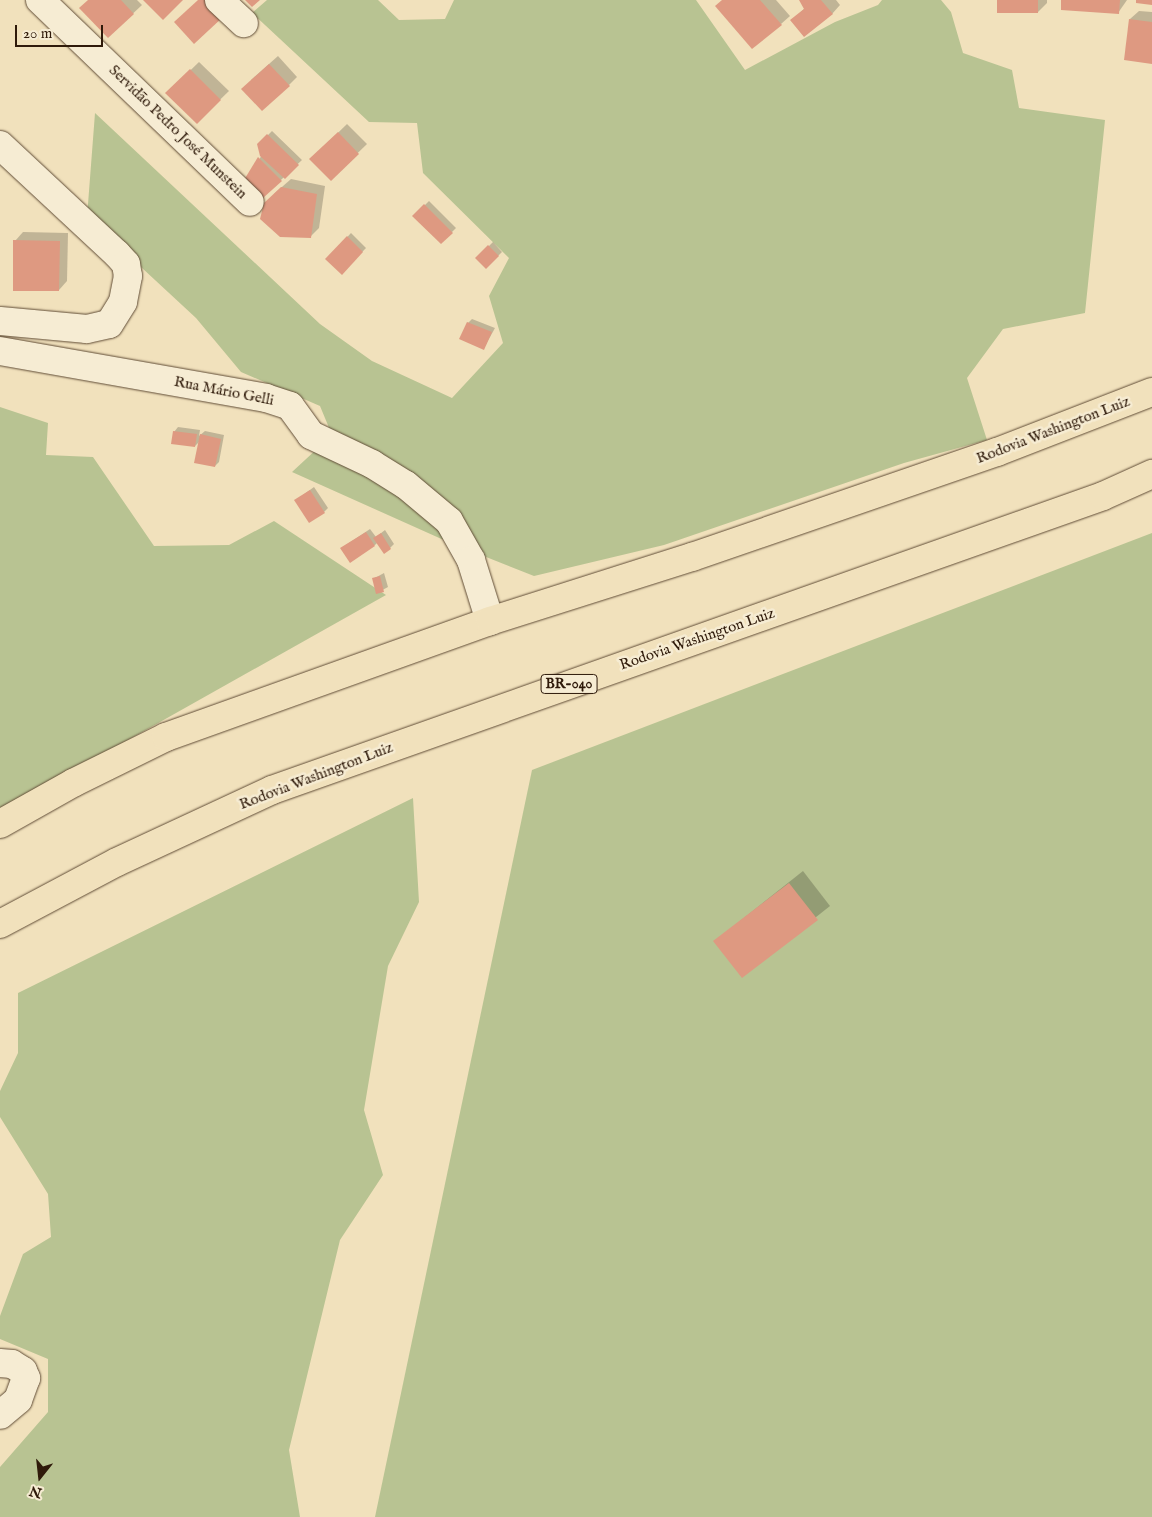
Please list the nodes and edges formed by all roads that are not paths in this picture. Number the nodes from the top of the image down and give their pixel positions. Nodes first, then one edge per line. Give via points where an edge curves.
1 (40, 0) edge
2 (220, 0) edge
3 (244, 23) dead end
4 (0, 145) edge
5 (250, 202) dead end
6 (0, 321) edge
7 (0, 351) edge
8 (1152, 392) edge
9 (1152, 474) edge
10 (490, 621) junction
11 (0, 824) edge
12 (0, 924) edge
13 (0, 1363) edge
14 (0, 1415) edge

1 - 5 street, Servidão Pedro José Munstein
2 - 3 street
4 - 6 street via 117,254 126,264 128,276 123,302 109,324 87,328
7 - 10 street, Rua Mário Gelli via 266,398 290,406 311,435 372,464 406,485 449,521 471,560
8 - 10 highway, Rodovia Washington Luiz via 997,452 757,535
9 - 12 highway, Rodovia Washington Luiz / BR-040 via 1103,496 272,790 117,862
10 - 11 highway, Rodovia Washington Luiz via 166,737
13 - 14 street via 17,1367 26,1378 18,1400

